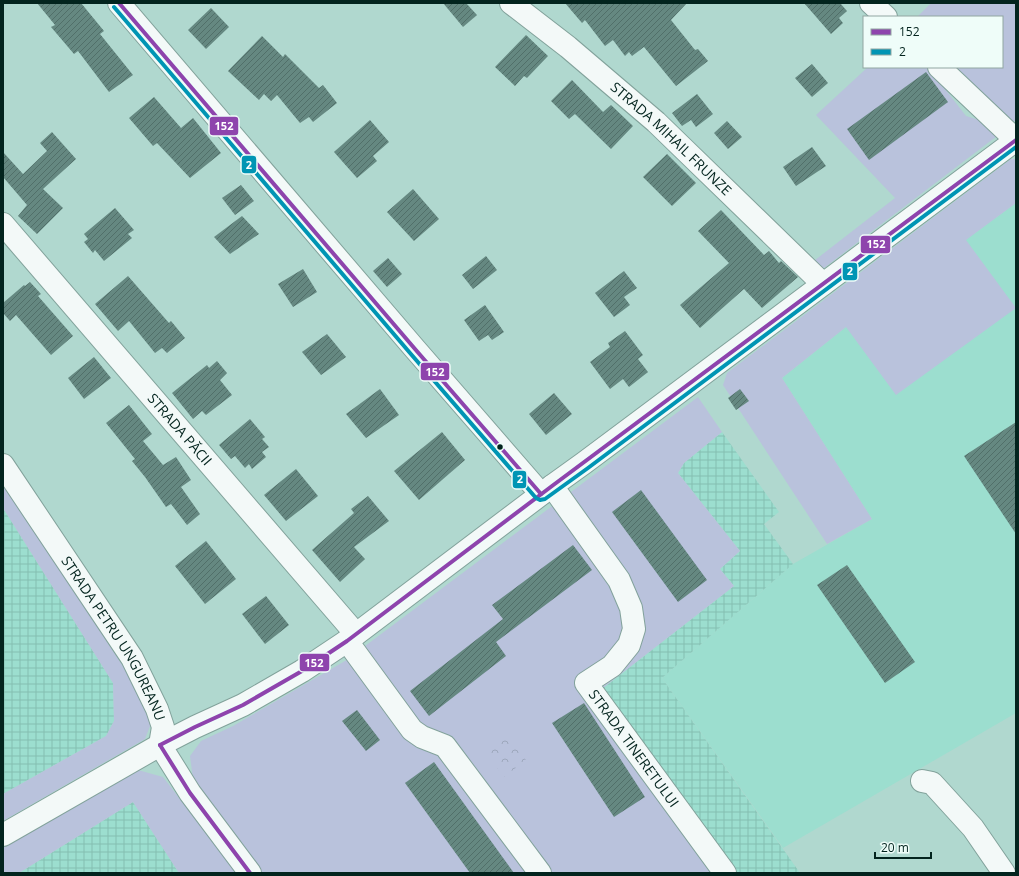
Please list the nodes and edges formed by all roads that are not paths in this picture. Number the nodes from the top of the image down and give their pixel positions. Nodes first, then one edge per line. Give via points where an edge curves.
1 (119, 3) edge
2 (511, 3) edge
3 (871, 3) edge
4 (885, 16) edge
5 (939, 68) edge
6 (1016, 140) edge
7 (3, 224) edge
8 (823, 284) junction
9 (3, 465) edge
10 (546, 490) junction
11 (352, 638) junction
12 (160, 745) junction
13 (922, 781) dead end
14 (3, 835) edge
15 (250, 873) edge
16 (540, 873) edge
17 (725, 873) edge
18 (1004, 873) edge

1 - 10 street via 410,343
2 - 8 street, STRADA MIHAIL FRUNZE via 656,122
3 - 4 street
5 - 6 street
6 - 8 street
7 - 11 street, STRADA PĂCII
8 - 10 street
9 - 12 street, STRADA PETRU UNGUREANU via 132,658 163,727
10 - 11 street
10 - 17 street, STRADA TINERETULUI via 619,580 631,608 634,630 629,645 612,666 586,683
11 - 12 street via 249,702
11 - 16 street, STRADA PĂCII via 412,730 445,746
12 - 14 street
12 - 15 street via 190,794
13 - 18 street via 932,783 973,828

